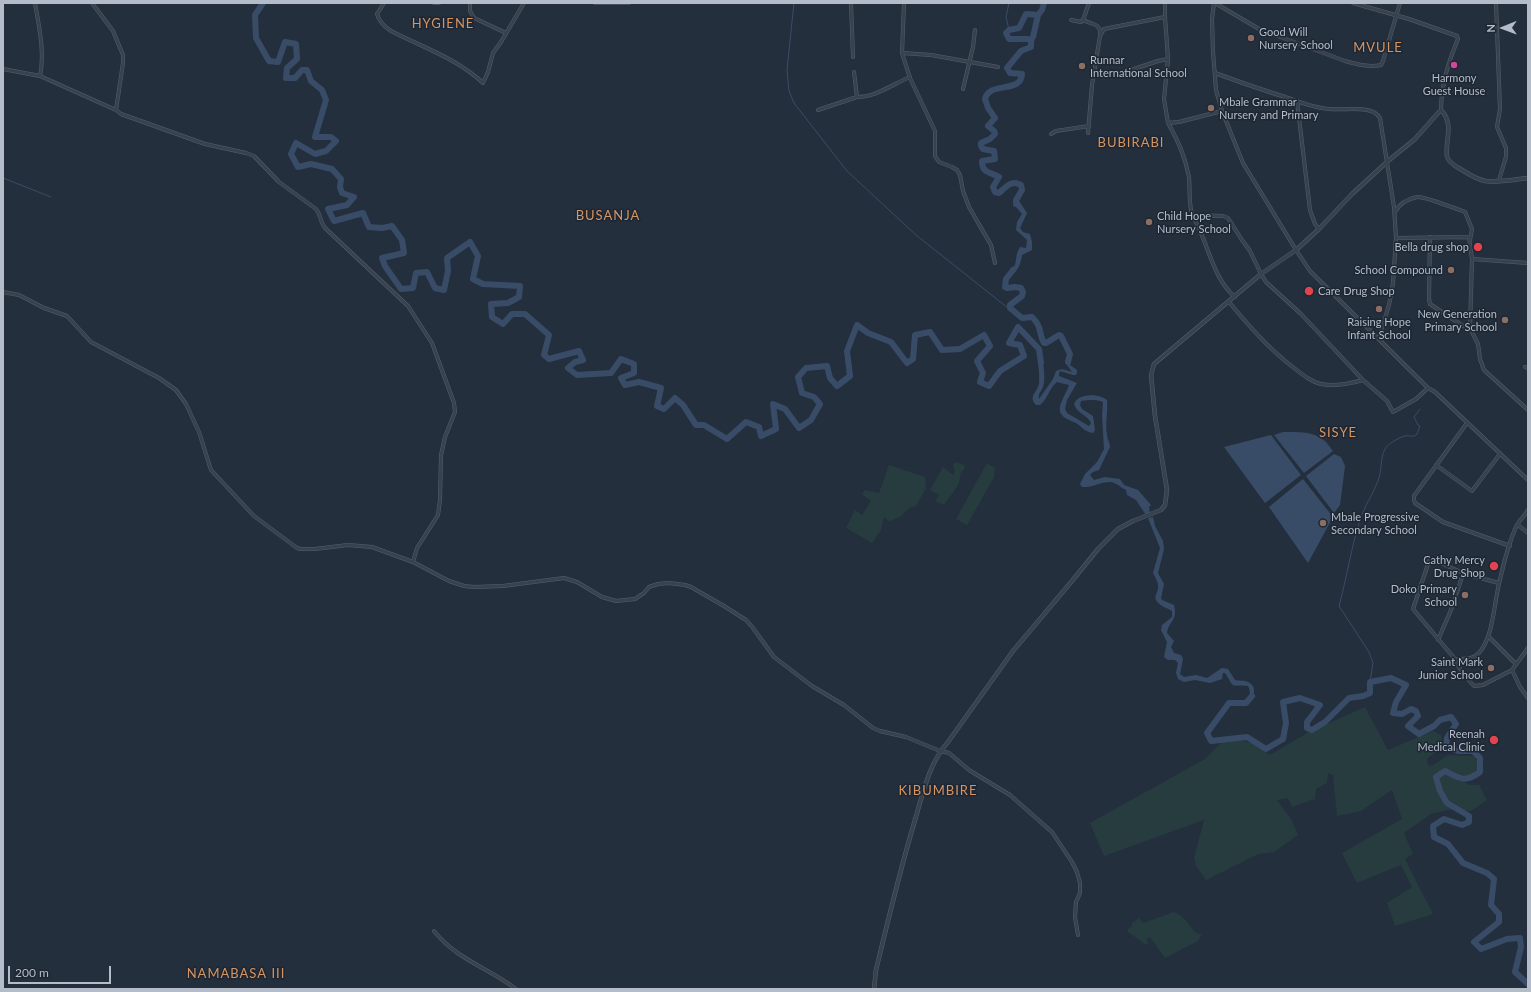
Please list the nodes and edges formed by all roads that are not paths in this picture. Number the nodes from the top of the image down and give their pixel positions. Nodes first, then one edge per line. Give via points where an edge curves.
1 (35, 3) edge
2 (92, 3) edge
3 (384, 3) edge
4 (434, 3) edge
5 (439, 3) edge
6 (470, 3) edge
7 (524, 3) edge
8 (595, 3) edge
9 (615, 3) edge
10 (630, 3) edge
11 (851, 3) edge
12 (904, 3) edge
13 (1089, 3) edge
14 (1165, 3) edge
15 (1214, 3) edge
16 (1353, 3) edge
17 (1400, 3) edge
18 (1496, 3) edge
19 (1396, 16) junction
20 (1165, 17) junction
21 (1071, 20) dead end
22 (1083, 20) junction
23 (975, 30) dead end
24 (506, 33) junction
25 (1100, 36) junction
26 (902, 53) junction
27 (853, 56) dead end
28 (1168, 59) junction
29 (969, 62) junction
30 (998, 67) dead end
31 (3, 69) edge
32 (854, 72) dead end
33 (1215, 73) junction
34 (1116, 74) dead end
35 (40, 76) junction
36 (910, 76) junction
37 (963, 89) dead end
38 (857, 97) junction
39 (1297, 101) junction
40 (116, 110) junction
41 (818, 110) dead end
42 (1222, 111) junction
43 (1441, 111) junction
44 (1168, 123) junction
45 (1089, 126) junction
46 (1088, 133) dead end
47 (1051, 134) dead end
48 (1388, 161) junction
49 (1528, 178) edge
50 (1499, 180) junction
51 (1395, 212) junction
52 (1192, 214) junction
53 (1319, 228) junction
54 (1430, 237) junction
55 (1396, 238) junction
56 (1470, 241) junction
57 (1296, 250) junction
58 (1472, 259) junction
59 (995, 263) dead end
60 (1528, 263) edge
61 (1261, 274) junction
62 (3, 292) edge
63 (1235, 297) junction
64 (1229, 302) junction
65 (1470, 328) junction
66 (1379, 338) junction
67 (1363, 380) junction
68 (1428, 388) junction
69 (1528, 410) edge
70 (1467, 423) junction
71 (1500, 454) junction
72 (1436, 465) junction
73 (1528, 480) edge
74 (1528, 510) edge
75 (1518, 525) junction
76 (1528, 533) edge
77 (1510, 546) junction
78 (413, 562) junction
79 (1465, 574) junction
80 (1499, 583) junction
81 (1488, 636) junction
82 (1438, 640) junction
83 (1528, 648) edge
84 (1455, 660) junction
85 (1516, 664) junction
86 (1512, 670) junction
87 (1528, 698) edge
88 (940, 751) junction
89 (434, 931) dead end
90 (1078, 935) dead end
91 (516, 989) edge
92 (874, 989) edge

1 - 35 street via 42,53
2 - 40 street via 113,31 123,55
3 - 24 street via 377,14 384,26 455,63 483,83 493,53
4 - 5 street
6 - 24 street via 470,11 474,18
7 - 24 street
8 - 9 street
9 - 10 street
11 - 27 street
12 - 26 street
13 - 22 street
14 - 20 street
15 - 19 street via 1259,29 1345,61 1377,66 1381,65
15 - 33 street via 1212,19
16 - 19 street
17 - 19 street
18 - 50 street via 1500,109 1497,127 1506,148
19 - 43 street via 1457,36 1443,82
20 - 25 street via 1104,29
20 - 28 street
21 - 22 street
22 - 25 street via 1098,27
23 - 29 street
25 - 45 street
26 - 29 street
26 - 36 street
28 - 34 street
28 - 44 street via 1164,99
29 - 30 street
29 - 37 street
31 - 35 street
32 - 38 street
33 - 39 street
33 - 42 street via 1216,90
35 - 40 street
36 - 38 street via 877,92
36 - 59 street via 935,131 935,156 937,160 957,170 960,175 969,207 991,245
38 - 41 street
39 - 48 street via 1327,109 1373,110 1380,118
39 - 53 street via 1310,210
40 - 78 street via 124,116 205,144 254,156 279,182 319,212 322,225 405,303 431,340 455,412 441,455 438,515 417,548
42 - 44 street
42 - 57 street via 1243,163
43 - 48 street
43 - 50 street via 1447,119 1449,129 1448,160 1480,180
44 - 52 street via 1184,156
45 - 46 street
45 - 47 street
48 - 51 street
48 - 53 street
49 - 50 street
51 - 55 street
51 - 56 street via 1403,202 1419,197 1466,212 1472,229
52 - 61 street via 1228,218 1250,251
52 - 63 street via 1215,269
53 - 57 street
54 - 55 street
54 - 56 street via 1466,236
54 - 65 street via 1430,304
55 - 66 street via 1393,283
56 - 58 street
57 - 61 street
57 - 66 street via 1310,271
58 - 60 street
58 - 65 street
61 - 63 street
61 - 67 street
62 - 78 street via 19,295 67,316 91,342 159,378 176,390 186,404 199,432 214,474 254,516 296,548 309,550 348,545 372,547
63 - 64 street
64 - 67 street via 1270,348 1309,380 1343,385
64 - 88 street via 1152,368 1154,416 1167,490 1165,505 1152,515 1118,529 1098,549 1012,651
65 - 69 street via 1478,344 1484,370
66 - 68 street
67 - 68 street via 1387,402 1393,412 1416,400
68 - 70 street
70 - 71 street
70 - 72 street
71 - 72 street via 1472,491
71 - 73 street
72 - 77 street via 1414,496 1416,503 1443,522
74 - 75 street
75 - 76 street
75 - 77 street
77 - 80 street
78 - 88 street via 464,586 503,586 564,578 577,582 602,597 616,601 635,598 649,587 658,584 691,587 746,620 774,657 873,728 906,737
79 - 80 street
79 - 82 street
79 - 82 street via 1432,559 1429,561 1413,609
80 - 81 street
81 - 84 street via 1477,654 1467,659
81 - 85 street
82 - 84 street
83 - 85 street
84 - 86 street via 1474,686 1483,685
85 - 86 street
86 - 87 street
88 - 90 street via 949,753 969,770 1010,795 1054,835 1072,862 1080,883 1075,909
88 - 92 street via 925,786 904,856 876,970
89 - 91 street via 448,946 473,965

